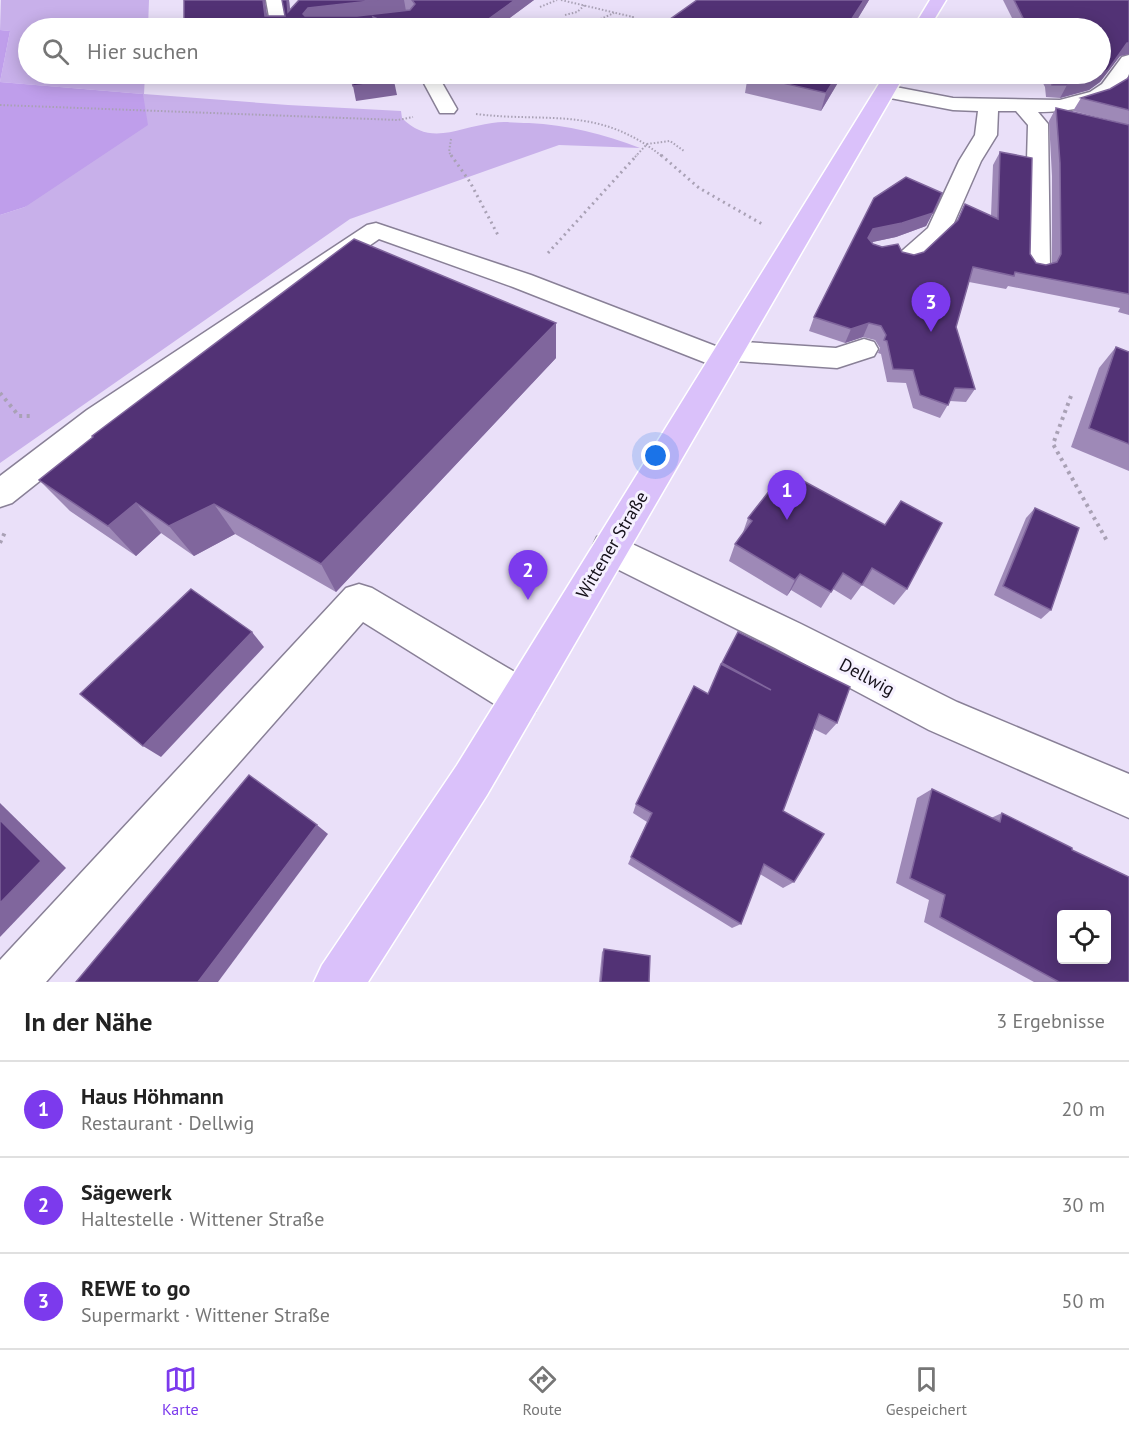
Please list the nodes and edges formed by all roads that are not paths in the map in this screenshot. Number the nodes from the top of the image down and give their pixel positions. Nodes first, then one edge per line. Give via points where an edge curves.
1 (274, 0) edge
2 (938, 0) edge
3 (277, 18) edge
4 (927, 18) edge
5 (1129, 61) edge
6 (433, 84) edge
7 (889, 84) edge
8 (904, 84) edge
9 (989, 104) junction
10 (1032, 107) junction
11 (447, 109) road end
12 (1080, 122) edge
13 (896, 253) edge
14 (1037, 268) edge
15 (864, 349) dead end
16 (727, 356) junction
17 (0, 494) edge
18 (609, 548) junction
19 (521, 698) junction
20 (1129, 796) edge
21 (13, 982) edge
22 (339, 982) edge

1 - 3 street
2 - 4 main road
5 - 10 street via 1109,88 1097,96 1070,104
6 - 11 street
7 - 16 main road, Wittener Straße
8 - 9 street via 953,104
9 - 10 street
9 - 13 street via 987,135 970,161 938,232 903,245
10 - 12 street
10 - 14 street via 1038,124
15 - 16 street
16 - 17 street via 376,230 98,418
16 - 18 main road, Wittener Straße
18 - 19 main road, Wittener Straße
18 - 20 street, Dellwig via 943,716
19 - 21 street via 359,600
19 - 22 main road, Wittener Straße

